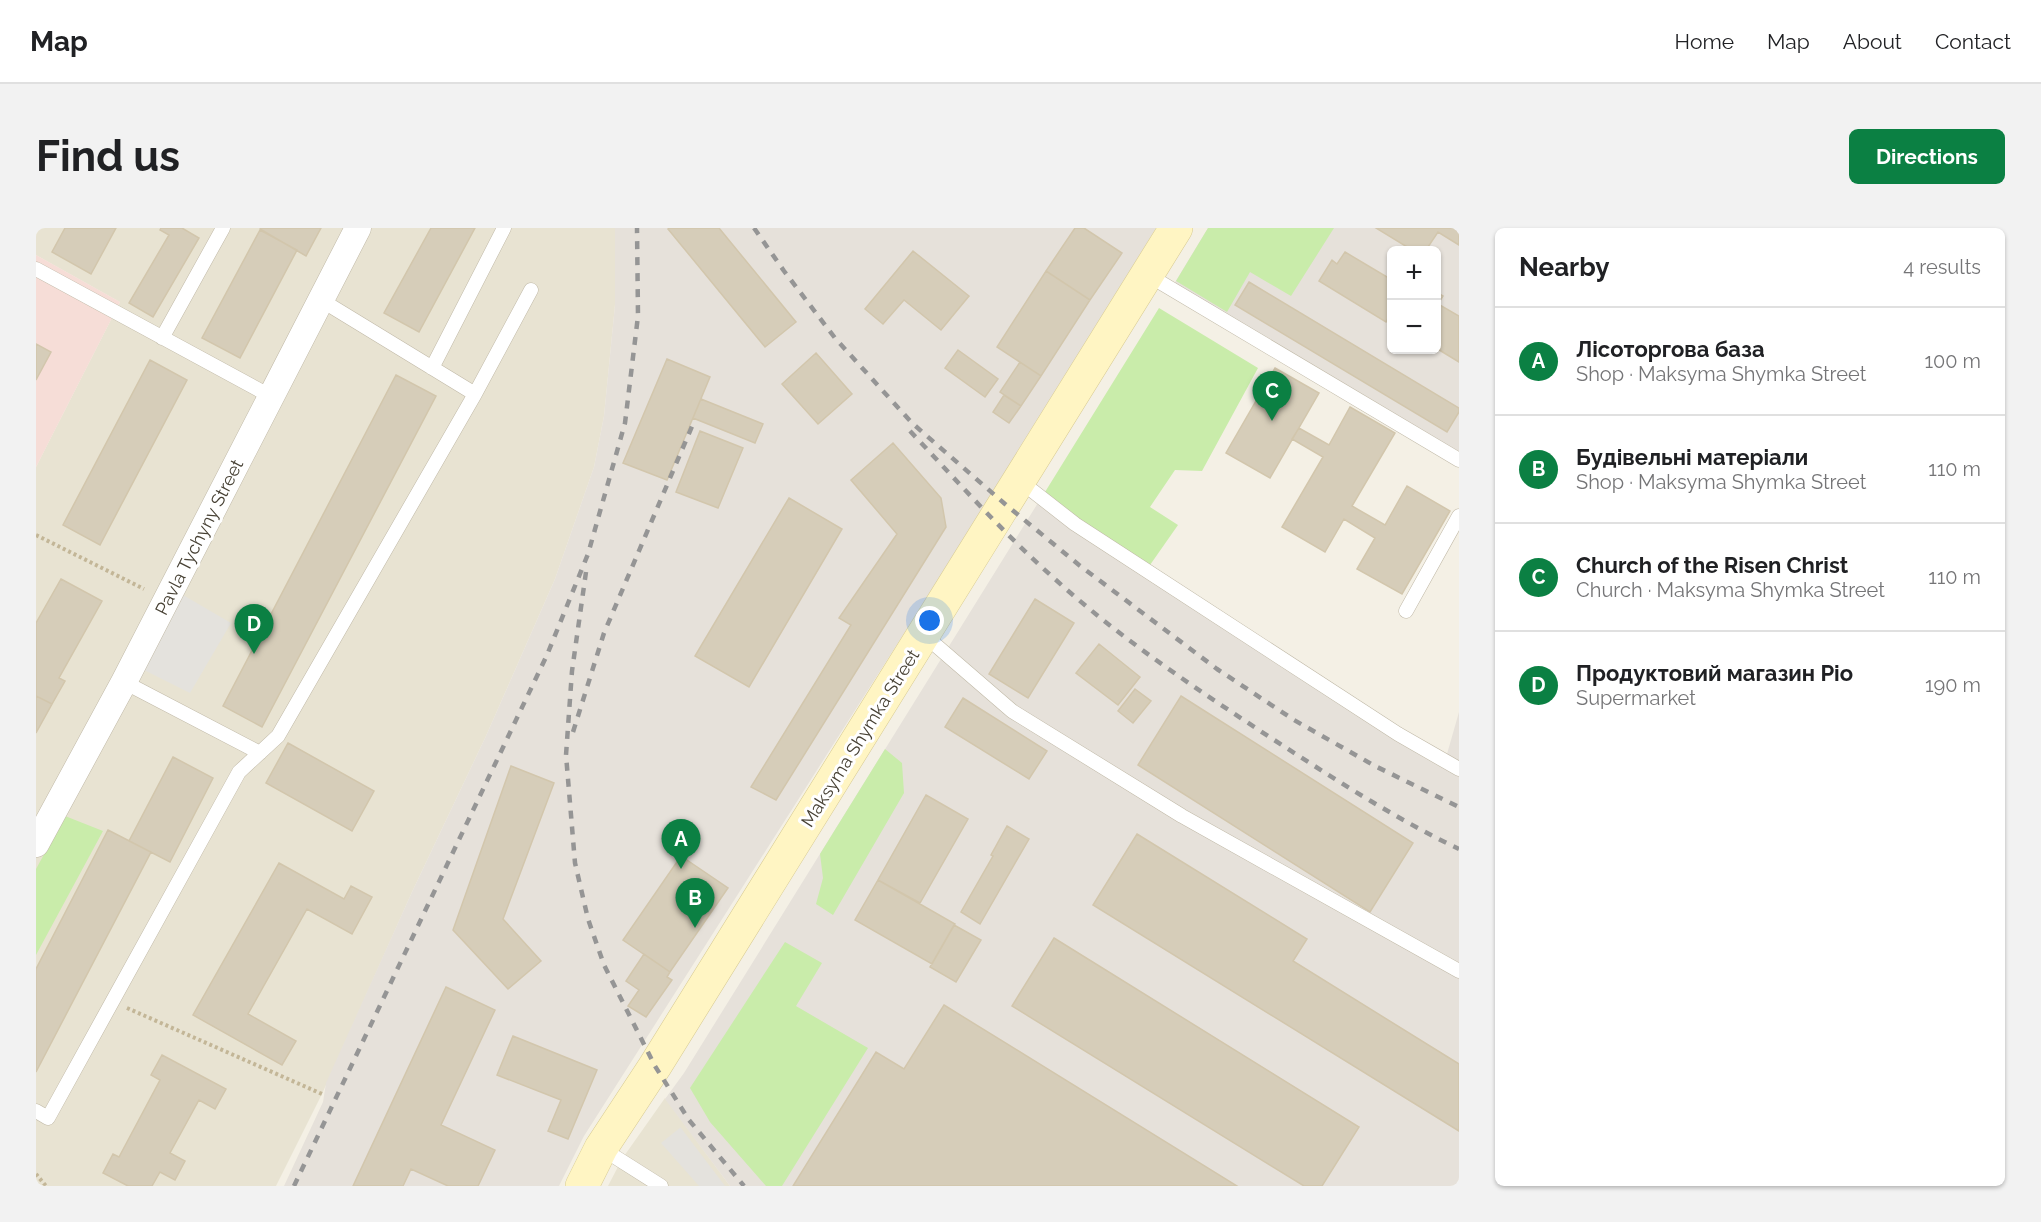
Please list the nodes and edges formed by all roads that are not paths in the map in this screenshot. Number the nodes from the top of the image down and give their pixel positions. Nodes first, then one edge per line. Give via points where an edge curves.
1 (223, 228) edge
2 (358, 228) edge
3 (504, 228) edge
4 (1176, 228) edge
5 (36, 269) edge
6 (1148, 275) junction
7 (531, 290) dead end
8 (321, 300) junction
9 (162, 338) junction
10 (432, 368) junction
11 (475, 394) junction
12 (272, 397) junction
13 (1459, 460) edge
14 (1020, 481) junction
15 (1459, 516) edge
16 (1406, 611) dead end
17 (924, 634) junction
18 (124, 682) junction
19 (260, 753) junction
20 (1459, 769) edge
21 (36, 844) edge
22 (1459, 971) edge
23 (36, 1111) edge
24 (600, 1148) junction
25 (582, 1186) edge
26 (661, 1186) edge

1 - 9 lane
2 - 8 street, Pavla Tychyny Street
3 - 10 lane
4 - 6 main road, Maksyma Shymka Street
5 - 9 lane
6 - 13 lane
6 - 14 main road, Maksyma Shymka Street
7 - 11 lane
8 - 10 lane
8 - 12 street, Pavla Tychyny Street
9 - 12 lane
10 - 11 lane
11 - 19 lane via 278,736
12 - 18 street, Pavla Tychyny Street
14 - 17 main road, Maksyma Shymka Street
14 - 20 lane via 1085,530 1388,728
15 - 16 lane
17 - 22 lane via 1012,711 1182,816
17 - 24 main road, Maksyma Shymka Street
18 - 19 lane
18 - 21 street, Pavla Tychyny Street
19 - 23 lane via 240,772 48,1118
24 - 25 main road, Maksyma Shymka Street
24 - 26 lane

